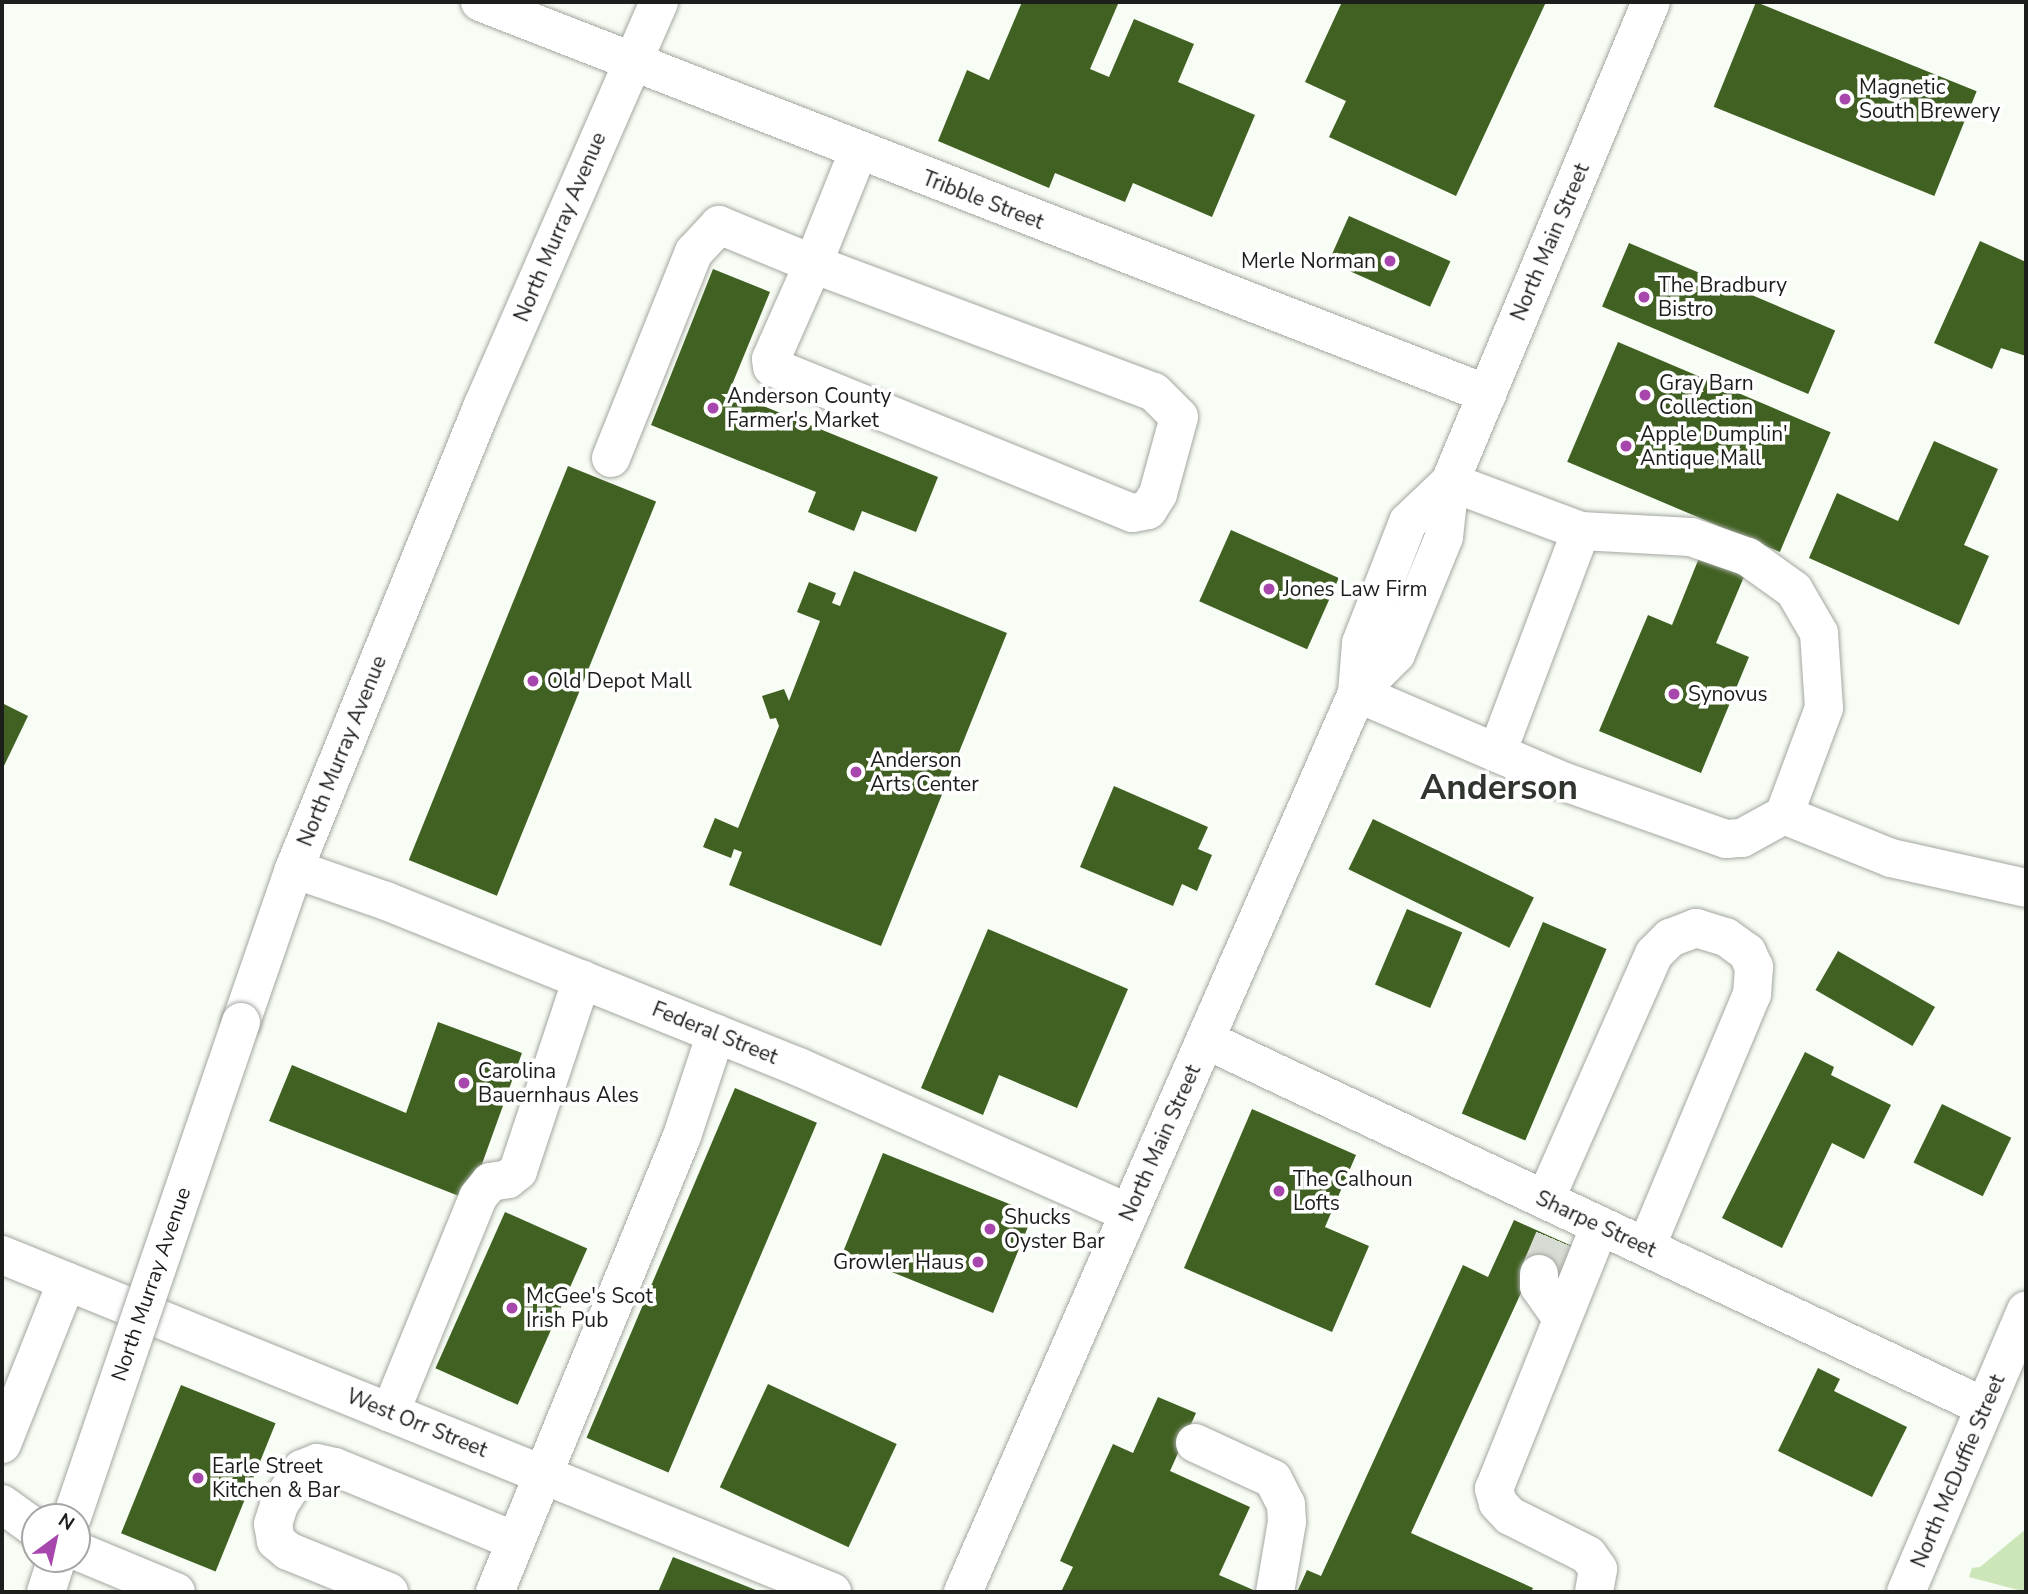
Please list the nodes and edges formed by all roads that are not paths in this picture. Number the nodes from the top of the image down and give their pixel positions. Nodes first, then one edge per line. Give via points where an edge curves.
1 (480, 2) edge
2 (659, 2) edge
3 (1651, 2) edge
4 (631, 64) junction
5 (858, 152) junction
6 (813, 264) junction
7 (1487, 394) junction
8 (611, 458) dead end
9 (1450, 482) junction
10 (1581, 531) junction
11 (1357, 694) junction
12 (1497, 753) junction
13 (1784, 815) junction
14 (293, 869) junction
15 (2026, 888) edge
16 (582, 979) junction
17 (716, 1033) junction
18 (1206, 1040) junction
19 (1129, 1213) junction
20 (1554, 1215) junction
21 (1600, 1225) junction
22 (1646, 1247) junction
23 (2, 1255) edge
24 (1539, 1274) dead end
25 (67, 1281) junction
26 (2026, 1310) edge
27 (1562, 1317) junction
28 (1985, 1407) junction
29 (390, 1413) junction
30 (1195, 1443) dead end
31 (2, 1444) edge
32 (541, 1473) junction
33 (77, 1503) edge
34 (2, 1504) edge
35 (21, 1518) edge
36 (515, 1541) junction
37 (91, 1557) edge
38 (52, 1573) edge
39 (46, 1592) edge
40 (176, 1592) edge
41 (389, 1592) edge
42 (495, 1592) edge
43 (832, 1592) edge
44 (963, 1592) edge
45 (1275, 1592) edge
46 (1594, 1592) edge
47 (1906, 1592) edge

1 - 4 street, Tribble Street
2 - 4 street, North Murray Avenue
3 - 7 street, North Main Street
4 - 5 street, Tribble Street
4 - 14 street, North Murray Avenue via 483,405
5 - 6 street
5 - 7 street, Tribble Street
6 - 6 street via 771,359 772,367 1132,513 1148,510 1158,494 1179,417 1154,392
6 - 8 street via 719,225 706,235 694,251
7 - 9 street, North Main Street
9 - 10 street
9 - 11 street, North Main Street via 1444,537 1396,654
10 - 12 street
10 - 13 street via 1691,537 1748,557 1794,590 1819,633 1824,708
11 - 12 street
11 - 18 street, North Main Street
12 - 13 street via 1726,839 1742,838
13 - 15 street via 1891,858
14 - 16 street, Federal Street
14 - 33 street, North Murray Avenue, bridge
16 - 17 street, Federal Street
16 - 29 street via 518,1171 508,1179 490,1182 478,1197
17 - 19 street, Federal Street
17 - 32 street via 682,1136
18 - 19 street, North Main Street
18 - 20 street, Sharpe Street
19 - 44 street, North Main Street
20 - 21 street, Sharpe Street
20 - 22 street via 1654,954 1670,938 1696,928 1726,937 1747,952 1754,967 1752,994
21 - 22 street, Sharpe Street
21 - 27 street
22 - 28 street, Sharpe Street
23 - 25 street, West Orr Street
24 - 27 street via 1539,1286
25 - 29 street, West Orr Street
25 - 31 street
26 - 28 street, North McDuffie Street
27 - 46 street via 1494,1489 1498,1503 1510,1516 1588,1555 1598,1569
28 - 47 street, North McDuffie Street
29 - 32 street, West Orr Street
30 - 45 street via 1273,1479 1286,1504 1287,1522
32 - 36 street
32 - 43 street, West Orr Street
34 - 35 street
36 - 41 street via 335,1467 317,1463 302,1469 279,1505 273,1524 276,1541 288,1551
36 - 42 street
37 - 40 street
38 - 39 street

